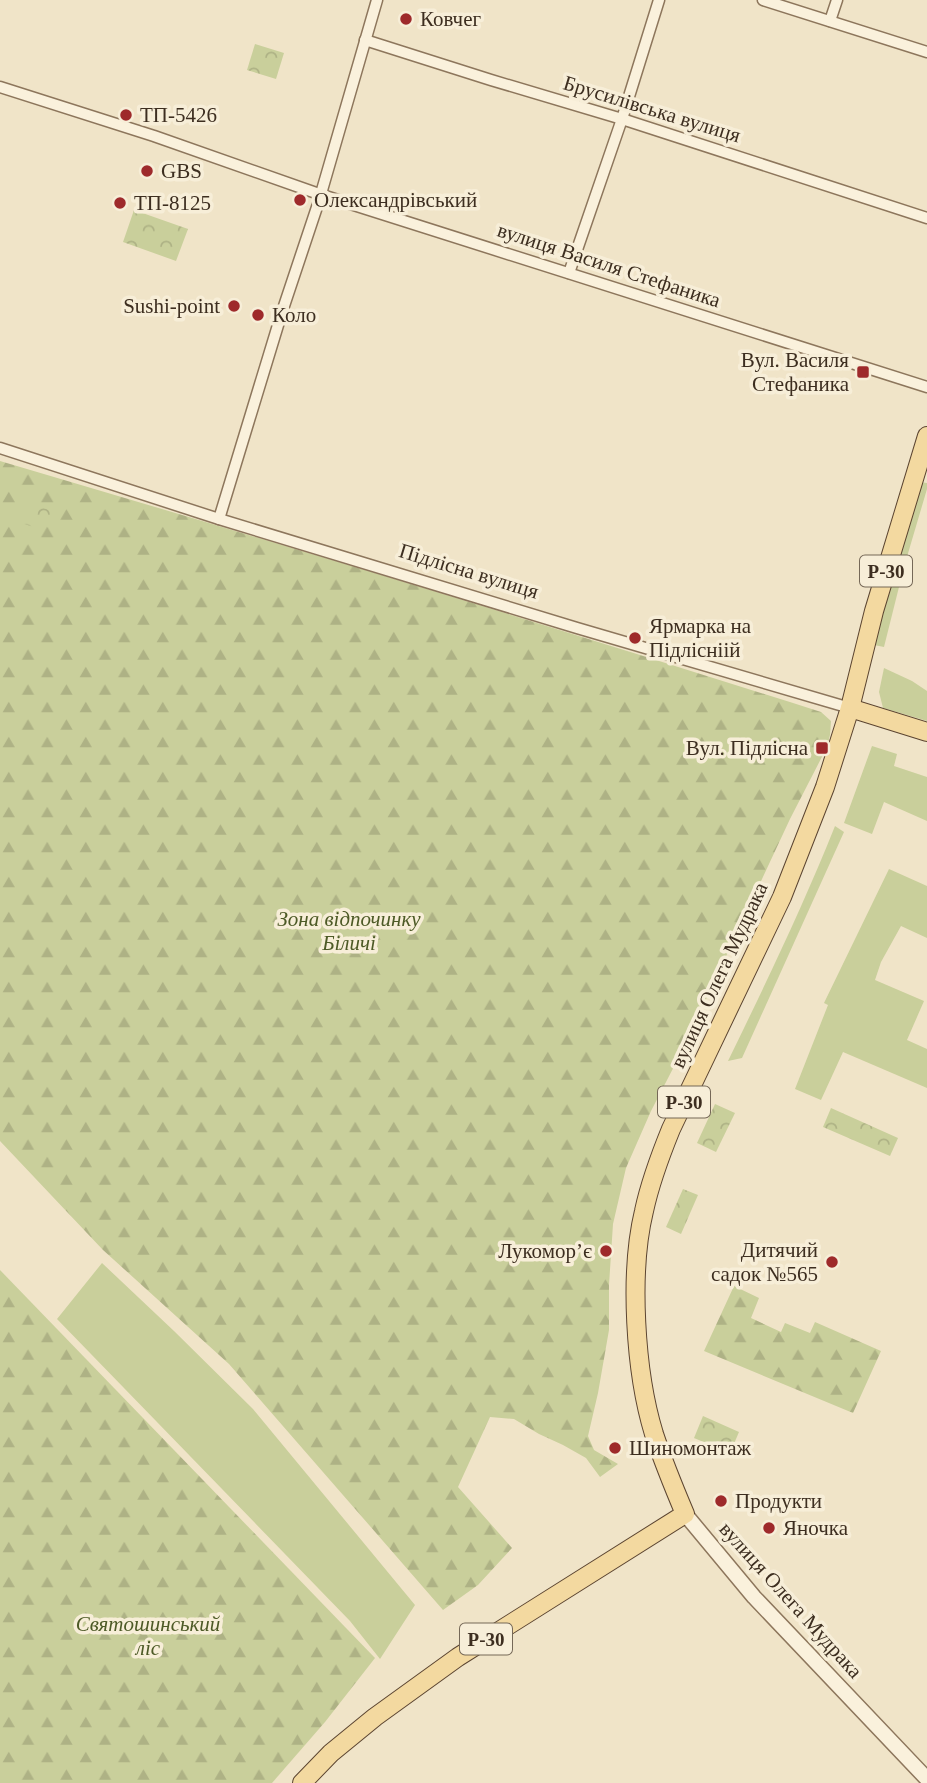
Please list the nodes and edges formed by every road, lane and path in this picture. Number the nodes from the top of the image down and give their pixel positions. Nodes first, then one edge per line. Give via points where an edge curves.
1 (377, 0) edge
2 (659, 0) edge
3 (763, 0) edge
4 (837, 0) edge
5 (831, 21) junction
6 (365, 40) junction
7 (927, 51) edge
8 (0, 87) edge
9 (622, 119) junction
10 (319, 194) junction
11 (927, 218) edge
12 (569, 273) junction
13 (927, 387) edge
14 (927, 436) edge
15 (0, 447) edge
16 (219, 519) junction
17 (850, 708) junction
18 (927, 732) edge
19 (685, 1514) junction
20 (927, 1779) edge
21 (302, 1783) edge

1 - 6 street
2 - 9 street
3 - 5 street
4 - 5 street
5 - 7 street
6 - 9 street, Брусилівська вулиця
6 - 10 street
8 - 10 street, вулиця Василя Стефаника
9 - 11 street, Брусилівська вулиця
9 - 12 street
10 - 12 street, вулиця Василя Стефаника
10 - 16 street
12 - 13 street, вулиця Василя Стефаника
14 - 17 main road, вулиця Олега Мудрака / Р-30
15 - 16 street, Підлісна вулиця
16 - 17 street, Підлісна вулиця
17 - 18 main road, Підлісна вулиця
17 - 19 main road, вулиця Олега Мудрака / Р-30 via 782,898 671,1129 643,1212 636,1287 643,1388 654,1433
19 - 20 street, вулиця Олега Мудрака via 754,1597
19 - 21 main road, Р-30 via 458,1657 331,1752

